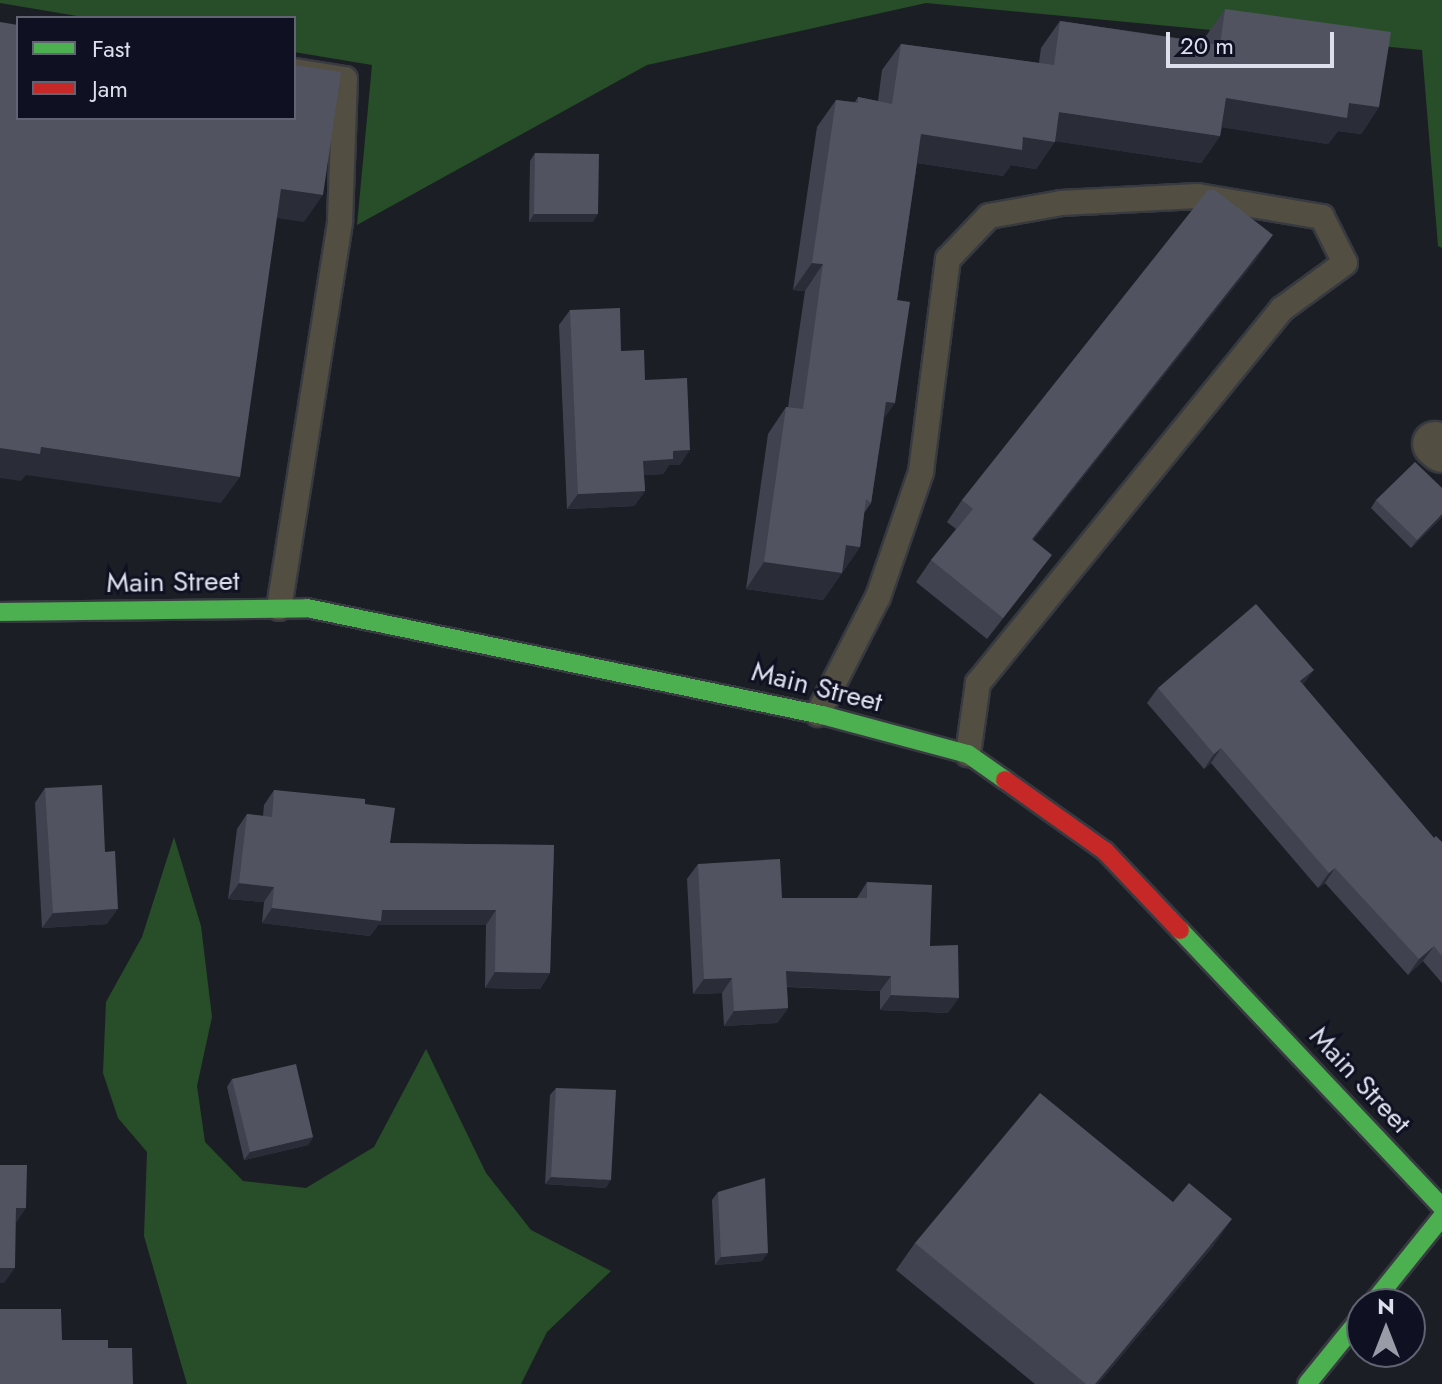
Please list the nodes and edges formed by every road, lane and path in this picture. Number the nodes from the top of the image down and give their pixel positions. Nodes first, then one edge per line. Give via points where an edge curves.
1 (296, 71) edge
2 (279, 608) junction
3 (0, 612) edge
4 (818, 714) junction
5 (968, 754) junction
6 (1442, 1207) edge
7 (1442, 1217) edge
8 (1385, 1288) edge
9 (1346, 1336) edge
10 (1307, 1384) edge

1 - 2 lane via 345,79 340,221
2 - 3 main road, Main Street
2 - 4 main road, Main Street via 307,608
4 - 5 main road, Main Street
4 - 5 lane via 878,597 921,472 948,259 989,216 1061,203 1198,196 1322,217 1345,263 1282,309 978,683
5 - 6 main road, Main Street via 1105,851
7 - 8 main road
9 - 10 main road

